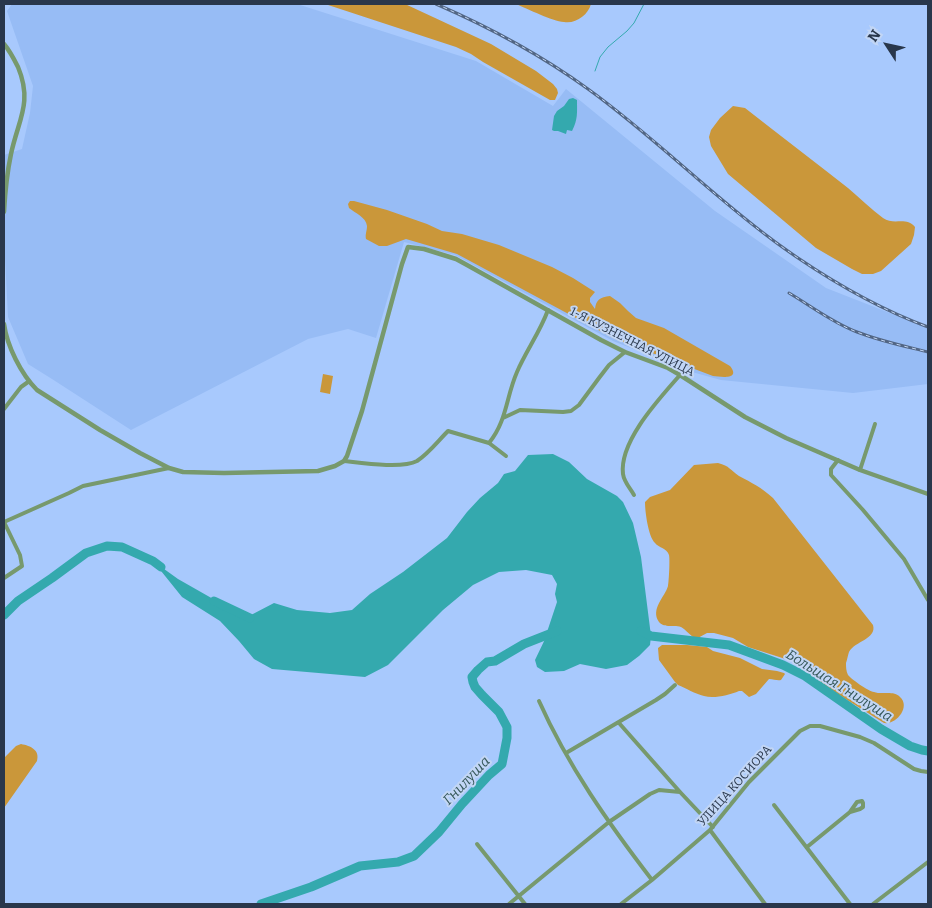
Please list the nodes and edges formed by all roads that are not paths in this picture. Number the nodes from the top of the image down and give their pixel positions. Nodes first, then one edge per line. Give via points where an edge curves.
1 (4, 44) edge
2 (4, 212) edge
3 (548, 310) junction
4 (4, 324) edge
5 (625, 352) junction
6 (680, 375) junction
7 (28, 382) junction
8 (4, 409) edge
9 (503, 418) junction
10 (875, 424) dead end
11 (489, 443) junction
12 (506, 456) dead end
13 (838, 460) junction
14 (344, 461) junction
15 (169, 468) junction
16 (860, 470) junction
17 (928, 494) edge
18 (634, 495) dead end
19 (4, 522) edge
20 (4, 578) edge
21 (928, 600) edge
22 (675, 685) dead end
23 (539, 701) dead end
24 (619, 723) junction
25 (566, 753) junction
26 (928, 772) edge
27 (680, 792) junction
28 (774, 805) dead end
29 (850, 812) dead end
30 (609, 822) junction
31 (712, 829) junction
32 (477, 844) dead end
33 (807, 847) junction
34 (928, 862) edge
35 (652, 880) junction
36 (518, 897) junction
37 (509, 904) edge
38 (525, 904) edge
39 (621, 904) edge
40 (765, 904) edge
41 (850, 904) edge
42 (873, 904) edge

1 - 2 street via 21,74 25,100 8,167
3 - 5 street, 1-Я КУЗНЕЧНАЯ УЛИЦА
3 - 9 street via 517,372
3 - 14 street, 1-Я КУЗНЕЧНАЯ УЛИЦА via 467,264 424,249 408,247 355,435
4 - 7 street via 6,337
5 - 6 street, 1-Я КУЗНЕЧНАЯ УЛИЦА
5 - 9 street via 609,365 575,409 563,412 520,410
6 - 13 street, 1-Я КУЗНЕЧНАЯ УЛИЦА via 745,417
6 - 18 street via 636,430 624,459 623,476
7 - 8 street
7 - 15 street via 100,430
9 - 11 street
10 - 16 street
11 - 12 street
11 - 14 street via 448,431 415,462 398,465
13 - 16 street, 1-Я КУЗНЕЧНАЯ УЛИЦА
13 - 21 street via 830,469 831,475 904,559
14 - 15 street via 318,470 183,472
15 - 19 street via 83,486
16 - 17 street, 1-Я КУЗНЕЧНАЯ УЛИЦА
19 - 20 street via 22,566
22 - 24 street
23 - 25 street
24 - 25 street
24 - 27 street
25 - 30 street
26 - 31 street, УЛИЦА КОСИОРА via 914,769 874,743 820,726 810,726 800,731 749,782
27 - 30 street via 655,791
27 - 31 street
28 - 33 street
29 - 33 street
30 - 35 street
30 - 36 street
31 - 35 street, УЛИЦА КОСИОРА
31 - 40 street
32 - 36 street
33 - 41 street
34 - 42 street
35 - 39 street, УЛИЦА КОСИОРА
36 - 37 street
36 - 38 street

